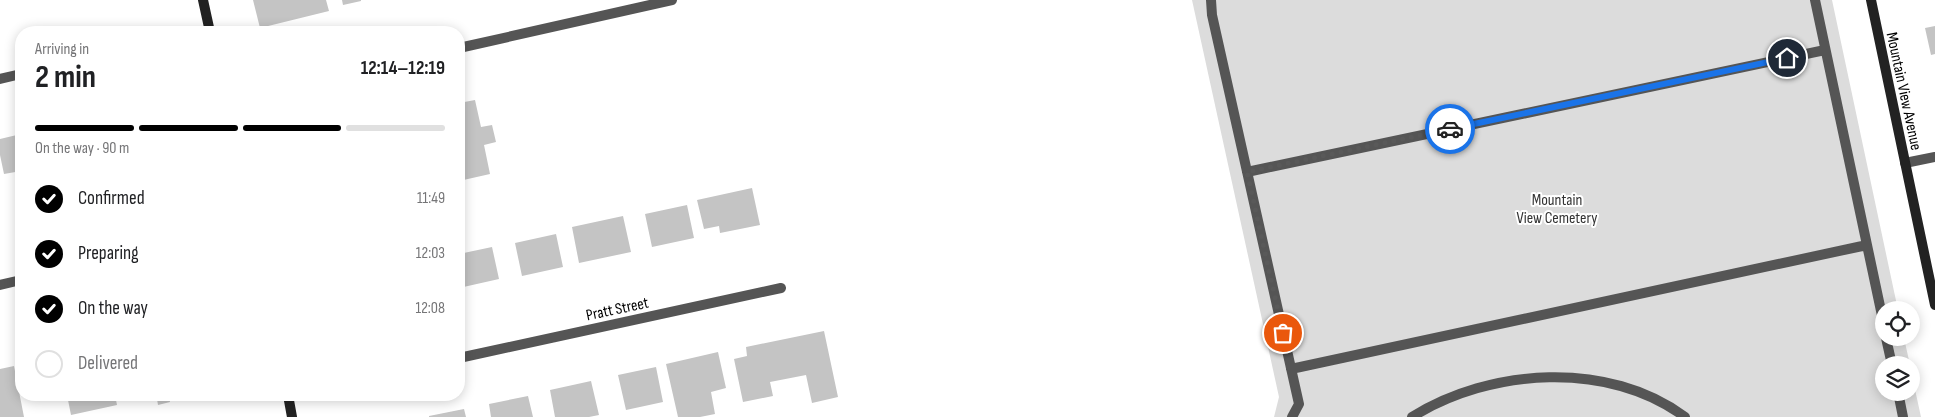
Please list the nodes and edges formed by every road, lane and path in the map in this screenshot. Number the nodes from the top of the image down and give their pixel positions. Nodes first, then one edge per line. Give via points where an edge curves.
1 (203, 0) edge
2 (672, 0) edge
3 (1211, 0) edge
4 (1815, 0) edge
5 (1871, 0) edge
6 (209, 26) edge
7 (465, 47) edge
8 (1825, 50) junction
9 (15, 75) edge
10 (0, 79) edge
11 (1935, 157) edge
12 (1905, 163) junction
13 (1247, 172) junction
14 (1867, 245) junction
15 (15, 281) edge
16 (0, 285) edge
17 (781, 288) dead end
18 (1879, 301) edge
19 (1935, 305) edge
20 (465, 357) edge
21 (1291, 369) junction
22 (289, 401) edge
23 (1900, 401) edge
24 (292, 417) edge
25 (1292, 417) edge
26 (1412, 417) edge
27 (1685, 417) edge
28 (1903, 417) edge

1 - 6 street
2 - 7 street
3 - 13 street
4 - 8 street
5 - 12 street, Mountain View Avenue
8 - 13 street
8 - 14 street
9 - 10 street
11 - 12 street
12 - 19 street, Mountain View Avenue
13 - 21 street
14 - 18 street
14 - 21 street
15 - 16 street
17 - 20 street, Pratt Street
21 - 25 street via 1299,404
22 - 24 street
23 - 28 street
26 - 27 street via 1433,404 1468,391 1538,378 1572,377 1628,387 1651,396

